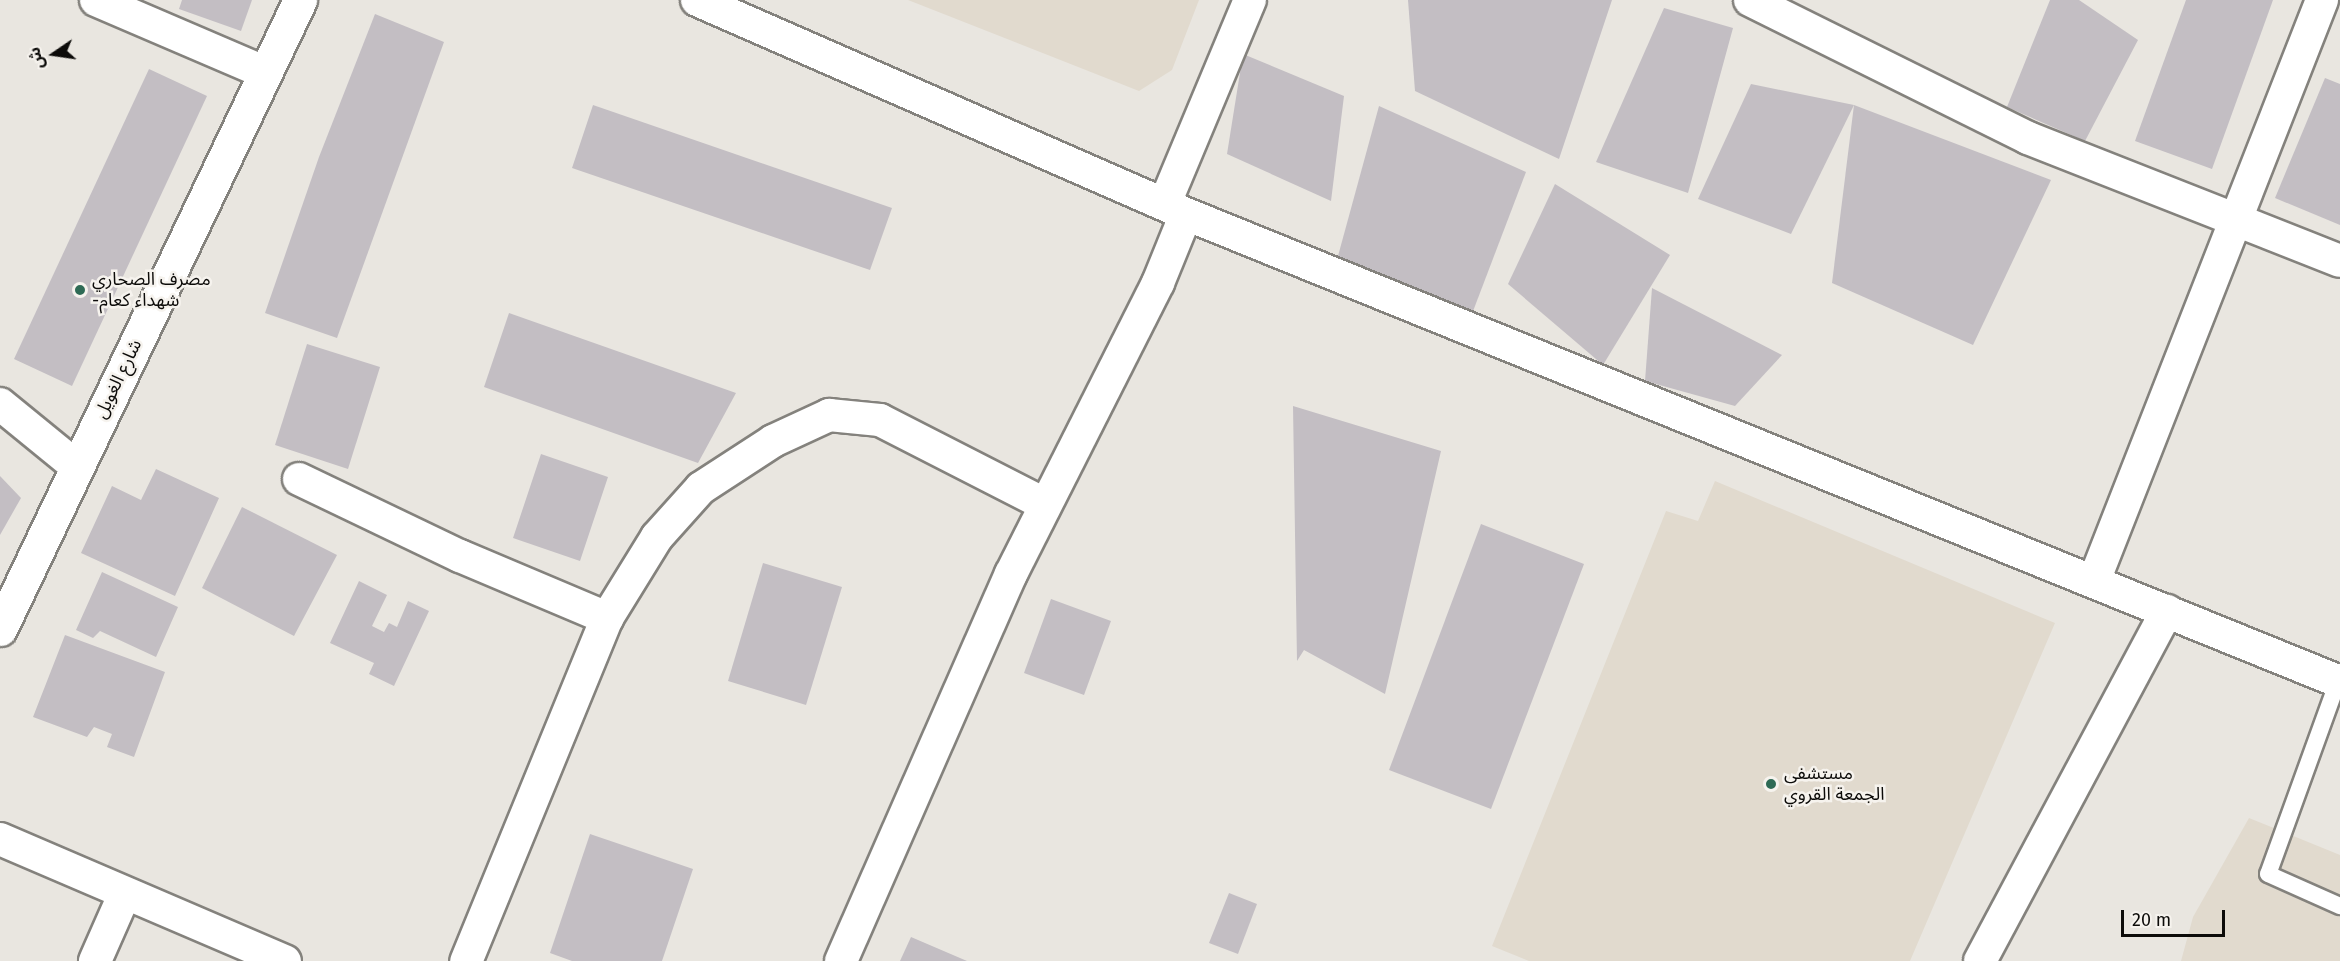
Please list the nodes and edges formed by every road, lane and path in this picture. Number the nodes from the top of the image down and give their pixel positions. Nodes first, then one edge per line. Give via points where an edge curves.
1 (96, 0) edge
2 (300, 0) edge
3 (698, 0) edge
4 (1250, 0) edge
5 (1750, 0) edge
6 (2322, 0) edge
7 (266, 73) junction
8 (1176, 208) junction
9 (2236, 222) junction
10 (2340, 261) edge
11 (0, 404) edge
12 (76, 466) junction
13 (299, 479) dead end
14 (1044, 504) junction
15 (2094, 581) junction
16 (2167, 611) junction
17 (607, 618) junction
18 (0, 629) edge
19 (2339, 681) edge
20 (0, 839) edge
21 (125, 893) junction
22 (2340, 906) edge
23 (95, 961) edge
24 (285, 961) edge
25 (466, 961) edge
26 (841, 961) edge
27 (1980, 961) edge

1 - 7 street
2 - 7 street, شارع الغويل
3 - 8 street
4 - 8 street
5 - 9 street via 2028,138
6 - 9 street
7 - 12 street, شارع الغويل
8 - 14 street via 1158,283
8 - 15 street
9 - 10 street
9 - 15 street
11 - 12 street
12 - 18 street, شارع الغويل
13 - 17 street via 460,556
14 - 17 street via 880,420 830,415 773,441 702,488 657,537
14 - 26 street
15 - 16 street
16 - 19 street
16 - 27 street
17 - 25 street
19 - 22 lane via 2268,874
20 - 21 street
21 - 23 street
21 - 24 street

